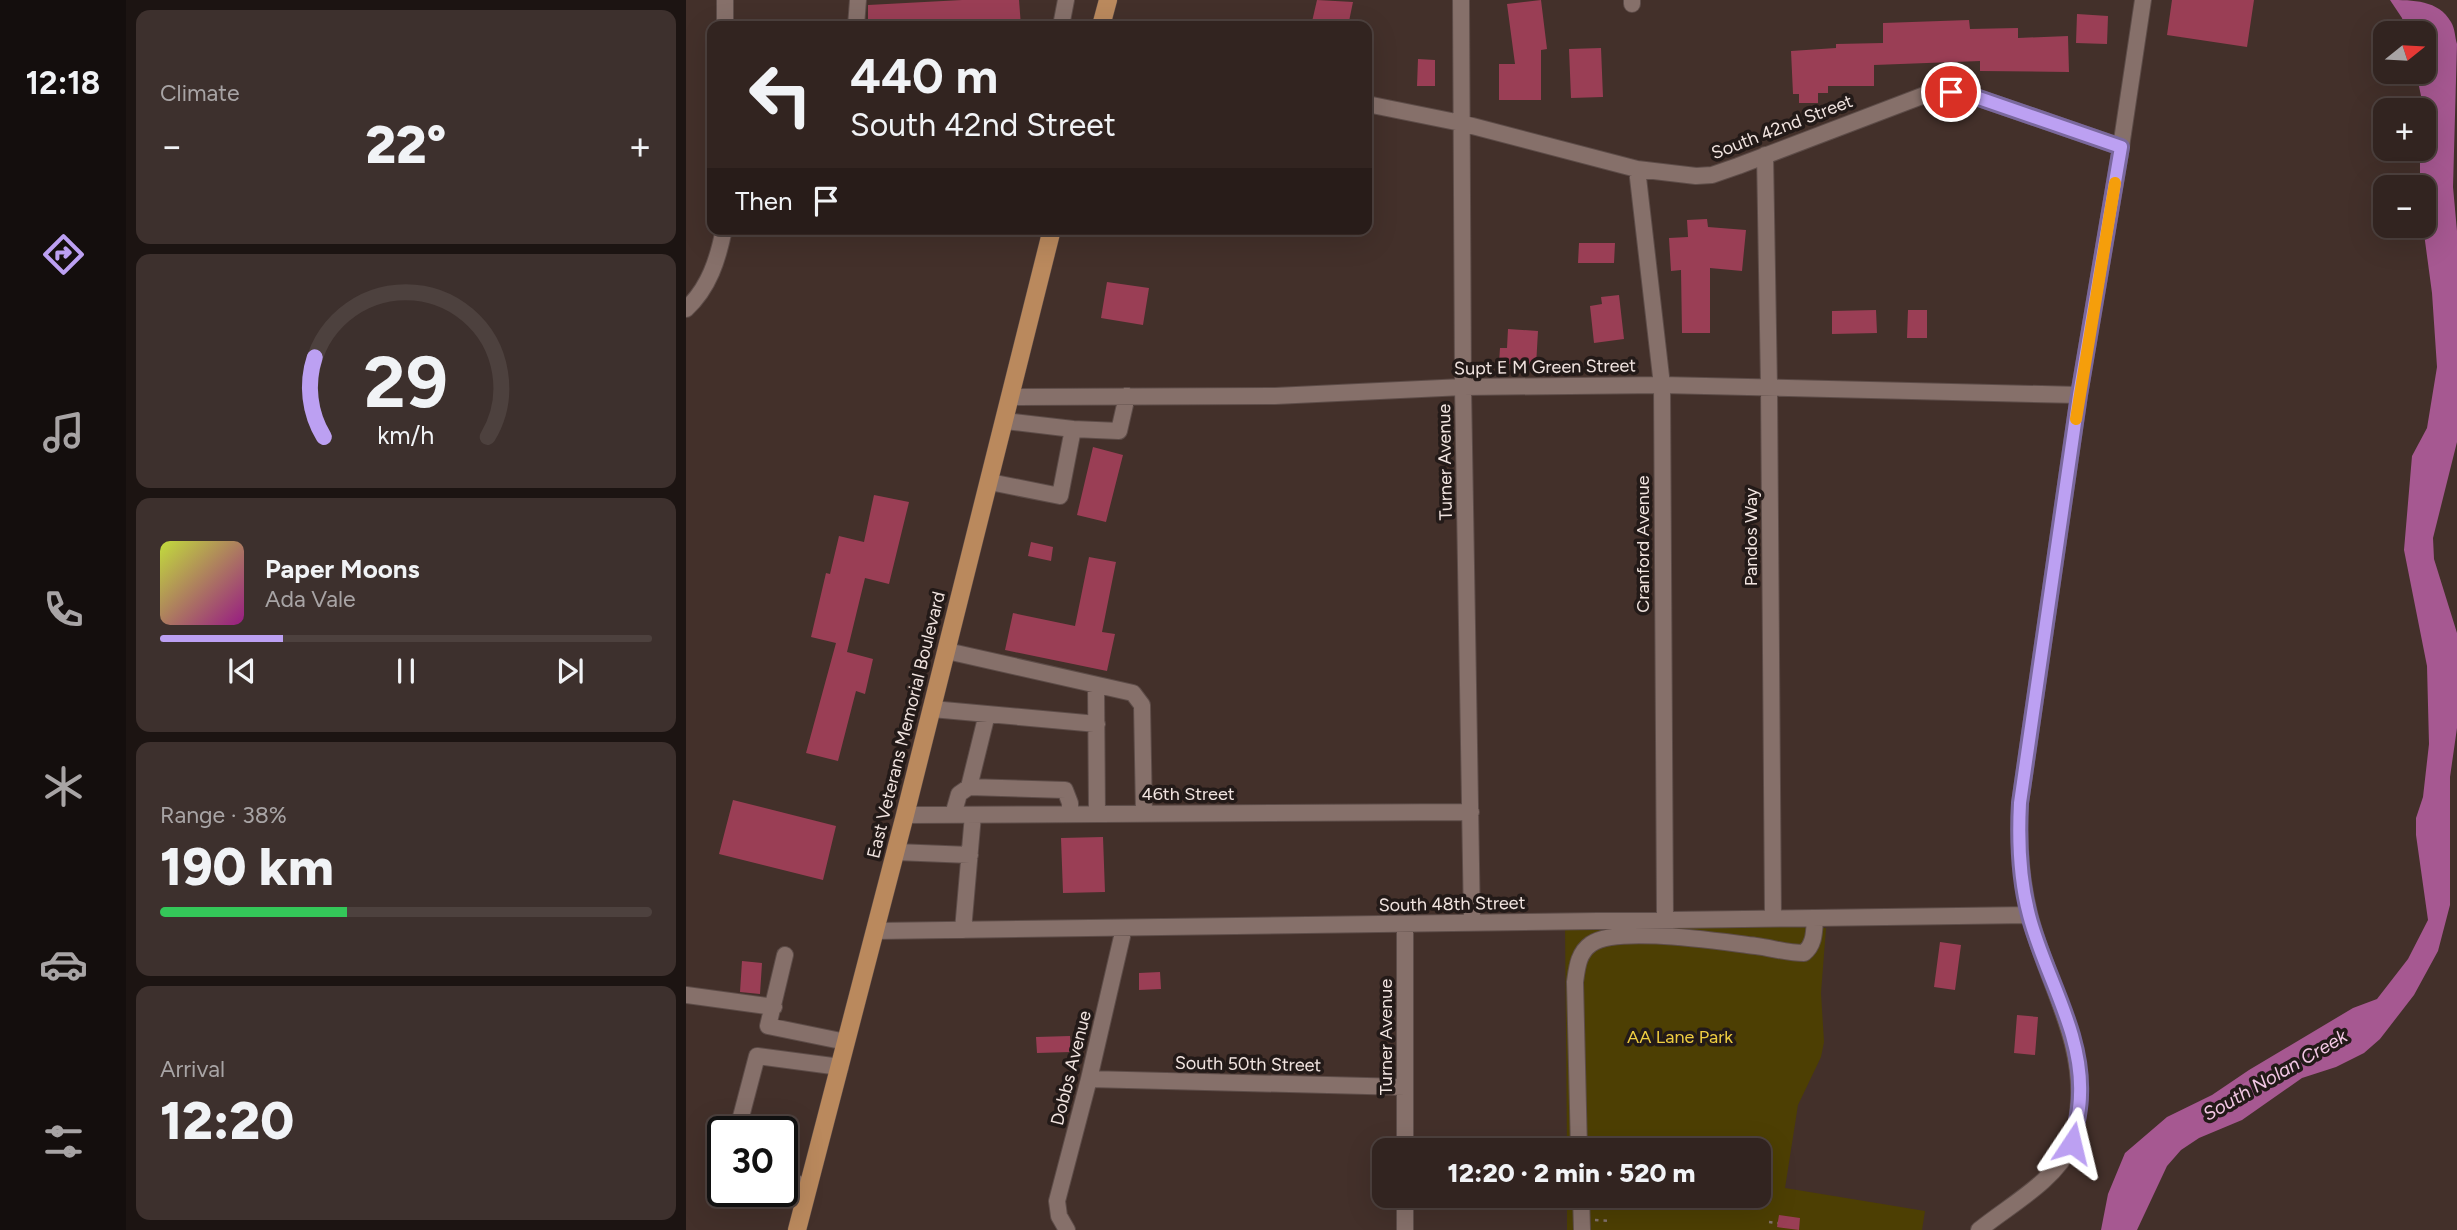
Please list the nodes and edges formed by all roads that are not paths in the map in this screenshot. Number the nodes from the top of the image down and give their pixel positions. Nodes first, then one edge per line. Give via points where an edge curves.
1 (725, 0) edge
2 (858, 0) edge
3 (1066, 0) edge
4 (1108, 0) edge
5 (1461, 0) edge
6 (2143, 0) edge
7 (725, 21) edge
8 (856, 21) edge
9 (1062, 21) edge
10 (1102, 21) edge
11 (1372, 105) edge
12 (1461, 123) junction
13 (2121, 147) junction
14 (1765, 155) junction
15 (1637, 169) junction
16 (723, 235) edge
17 (1051, 235) edge
18 (686, 309) edge
19 (1662, 385) junction
20 (1463, 387) junction
21 (1769, 387) junction
22 (2079, 395) junction
23 (1127, 396) junction
24 (1012, 397) junction
25 (1005, 421) junction
26 (1073, 429) junction
27 (990, 482) junction
28 (947, 651) junction
29 (1096, 685) junction
30 (932, 709) junction
31 (987, 714) junction
32 (1097, 724) junction
33 (969, 787) junction
34 (1471, 812) junction
35 (1070, 814) junction
36 (1097, 814) junction
37 (1144, 814) junction
38 (905, 815) junction
39 (953, 815) junction
40 (973, 815) junction
41 (896, 852) junction
42 (970, 855) junction
43 (2029, 915) junction
44 (1773, 918) junction
45 (1815, 918) junction
46 (1665, 920) junction
47 (1579, 921) junction
48 (1472, 923) junction
49 (1405, 924) junction
50 (1124, 928) junction
51 (963, 930) junction
52 (875, 931) junction
53 (1583, 952) junction
54 (785, 954) dead end
55 (686, 995) edge
56 (774, 1007) junction
57 (846, 1042) junction
58 (839, 1067) junction
59 (1089, 1079) junction
60 (1405, 1087) junction
61 (741, 1116) edge
62 (1405, 1138) edge
63 (1579, 1138) edge
64 (798, 1185) edge
65 (808, 1188) junction
66 (1405, 1208) edge
67 (1581, 1208) edge
68 (1063, 1223) edge
69 (797, 1230) edge
70 (1405, 1230) edge
71 (1582, 1230) edge
72 (1979, 1230) edge

1 - 7 street
2 - 8 street
3 - 9 street
4 - 10 main road
5 - 12 street, Turner Avenue
6 - 13 street
11 - 12 street, South 42nd Street
12 - 15 street, South 42nd Street
12 - 20 street, Turner Avenue
13 - 14 street, South 42nd Street via 1970,95 1935,91
13 - 22 street
14 - 15 street, South 42nd Street via 1712,175
14 - 21 street, Pandos Way
15 - 19 street, Cranford Avenue
16 - 18 street via 719,256 700,296
17 - 24 main road, East Veterans Memorial Boulevard
19 - 20 street, Supt E M Green Street
19 - 21 street, Supt E M Green Street
19 - 46 street, Cranford Avenue
20 - 23 street, Supt E M Green Street via 1275,396
20 - 34 street, Turner Avenue
21 - 22 street, Supt E M Green Street
21 - 44 street, Pandos Way
22 - 43 street via 2020,803 2019,860
23 - 24 street, Supt E M Green Street
23 - 26 street via 1119,431
24 - 25 main road, East Veterans Memorial Boulevard
25 - 26 street
25 - 27 main road, East Veterans Memorial Boulevard
26 - 27 street via 1060,496
27 - 28 main road, East Veterans Memorial Boulevard
28 - 29 street
28 - 30 main road, East Veterans Memorial Boulevard
29 - 32 street
29 - 37 street via 1133,693 1142,705
30 - 31 street
30 - 38 main road, East Veterans Memorial Boulevard
31 - 32 street
31 - 33 street
32 - 36 street
33 - 35 street via 1065,790
33 - 39 street via 959,794
34 - 37 street, 46th Street
34 - 48 street, Turner Avenue
35 - 36 street, 46th Street
35 - 40 street, 46th Street
36 - 37 street, 46th Street
38 - 39 street, 46th Street
38 - 41 main road, East Veterans Memorial Boulevard
39 - 40 street, 46th Street
40 - 42 street
41 - 42 street
41 - 52 main road, East Veterans Memorial Boulevard
42 - 51 street
43 - 45 street, South 48th Street
43 - 72 street via 2074,1042 2080,1094 2077,1123 2072,1143 2044,1180
44 - 45 street, South 48th Street
44 - 46 street, South 48th Street
45 - 53 street via 1813,941 1804,953 1642,936 1598,940
46 - 47 street, South 48th Street
47 - 48 street, South 48th Street
47 - 53 street
48 - 49 street, South 48th Street
49 - 50 street, South 48th Street
49 - 60 street, Turner Avenue
50 - 51 street, South 48th Street
50 - 59 street, Dobbs Avenue
51 - 52 street, South 48th Street
52 - 57 main road, East Veterans Memorial Boulevard
53 - 63 street via 1575,982
54 - 56 street
55 - 56 street
56 - 57 street via 768,1026
57 - 58 main road, East Veterans Memorial Boulevard
58 - 61 street via 757,1056
58 - 65 main road, East Veterans Memorial Boulevard
59 - 60 street, South 50th Street
59 - 68 street, Dobbs Avenue via 1060,1186 1057,1208
60 - 62 street, Turner Avenue
64 - 65 street
65 - 69 main road, East Veterans Memorial Boulevard
66 - 70 street
67 - 71 street

